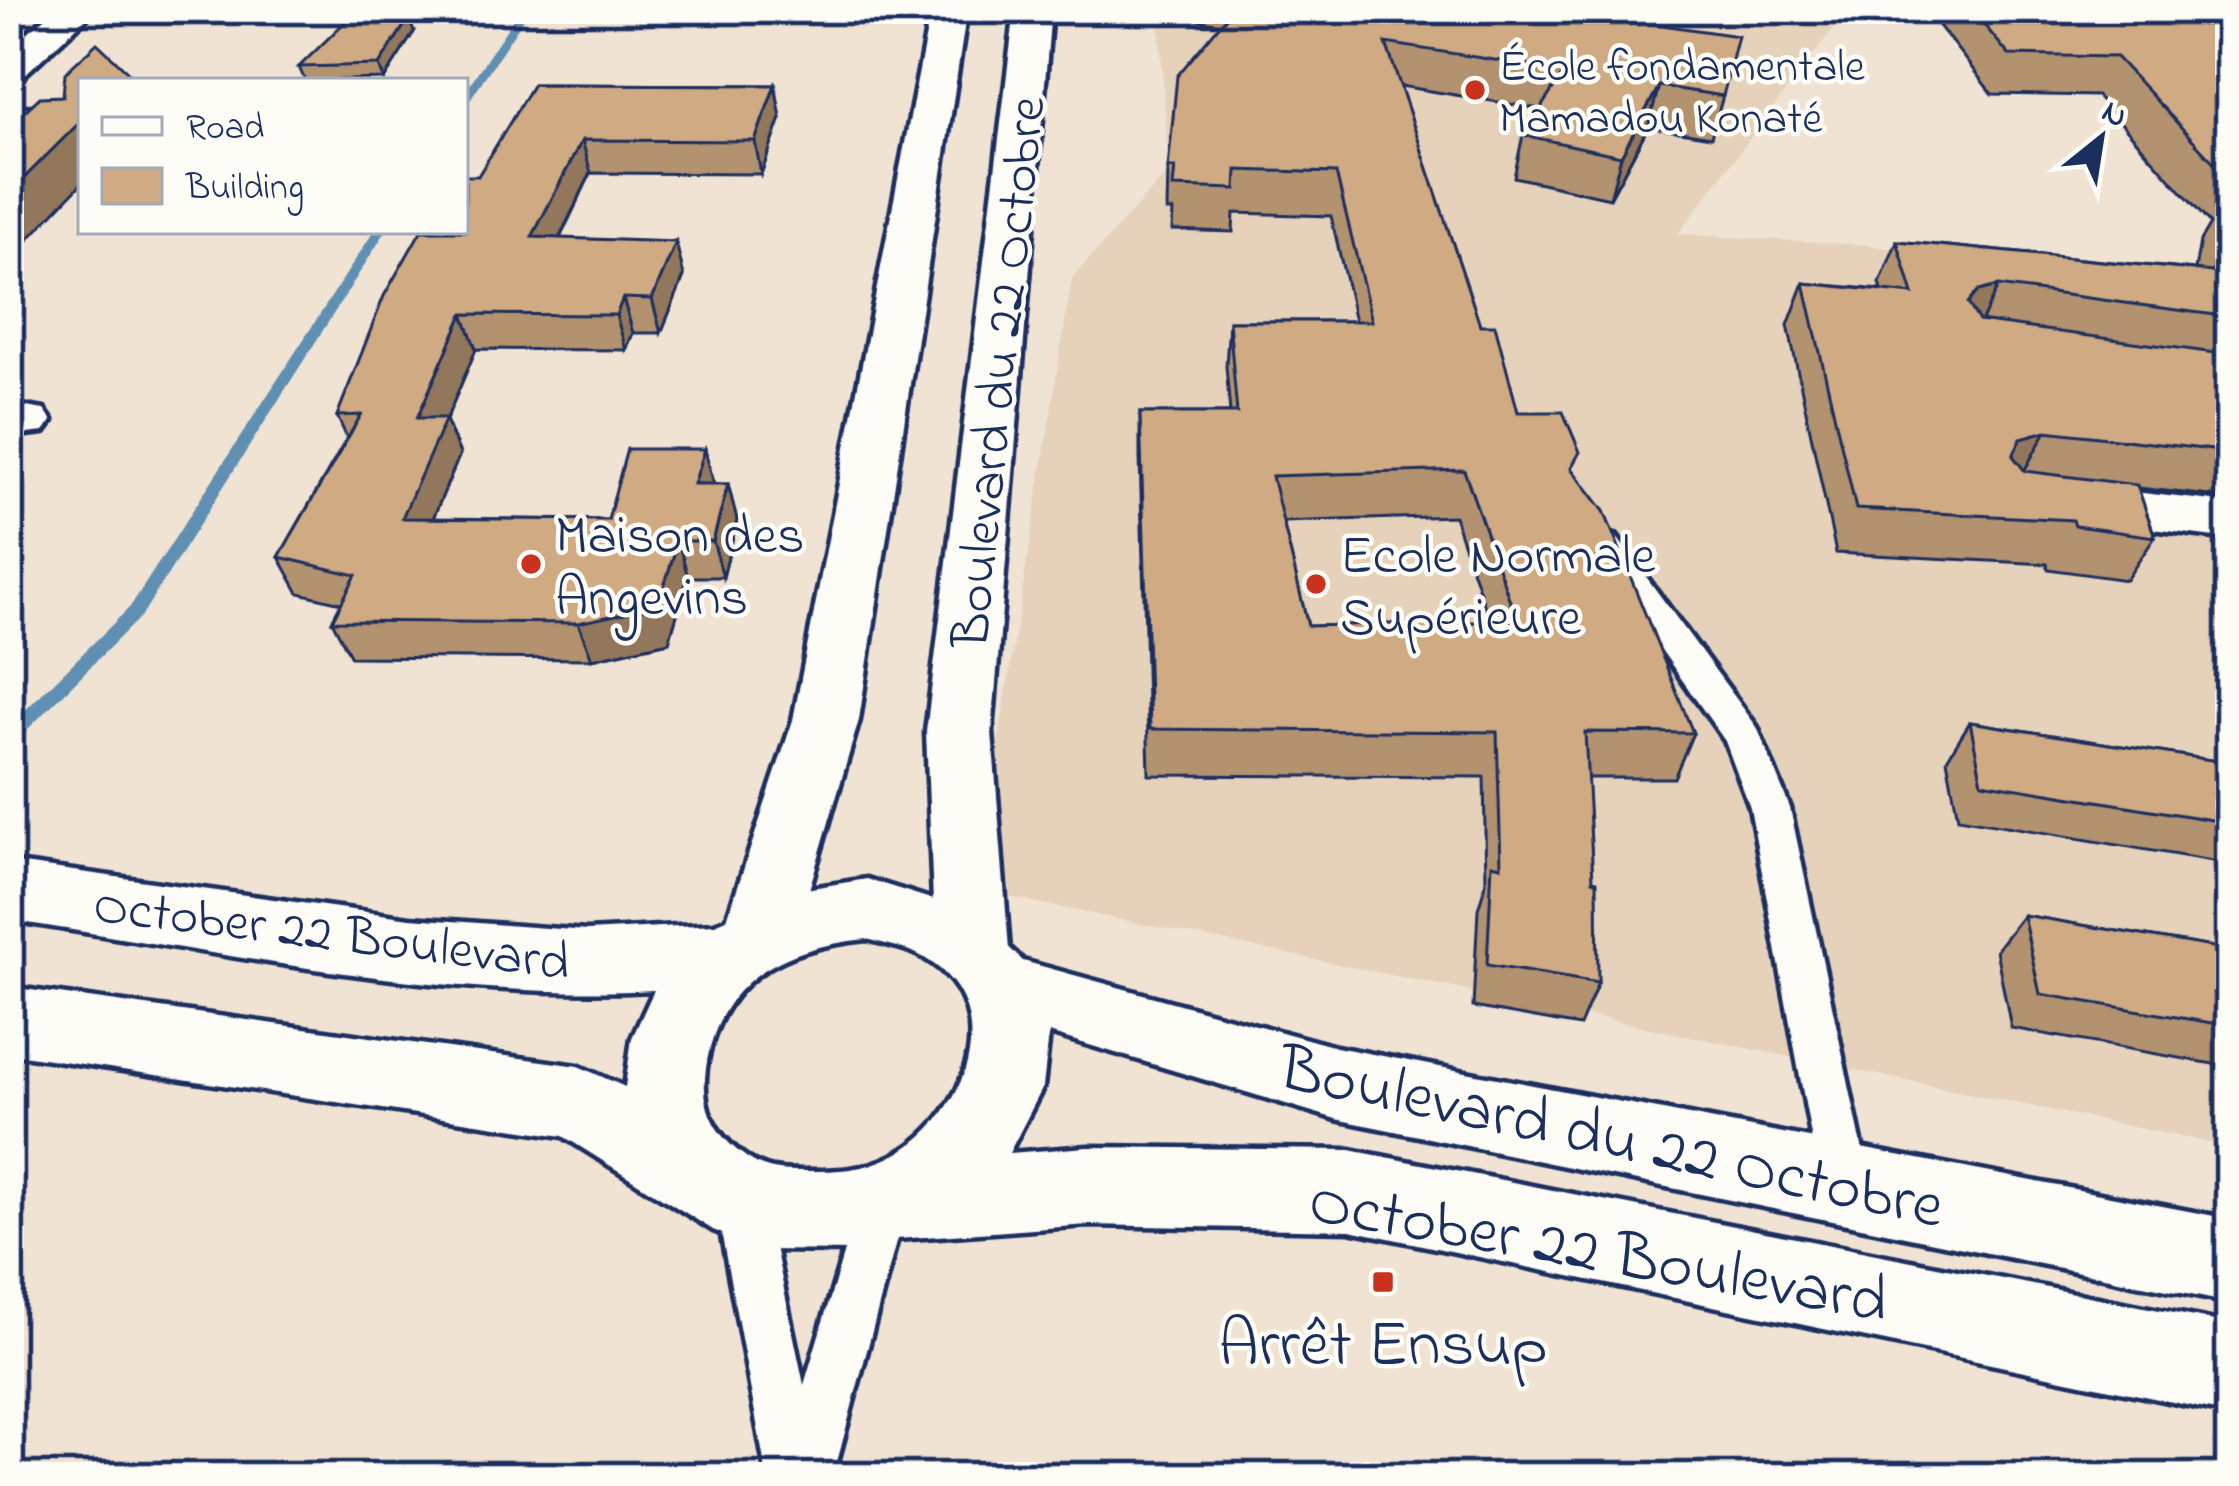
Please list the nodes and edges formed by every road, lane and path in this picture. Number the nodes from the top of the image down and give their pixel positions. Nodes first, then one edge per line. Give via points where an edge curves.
1 (78, 9) edge
2 (949, 9) edge
3 (1033, 9) edge
4 (9, 68) edge
5 (9, 119) edge
6 (78, 120) edge
7 (2021, 497) edge
8 (1579, 511) edge
9 (2230, 521) edge
10 (9, 891) edge
11 (743, 944) junction
12 (985, 968) junction
13 (9, 1020) edge
14 (1845, 1184) junction
15 (730, 1194) junction
16 (886, 1204) junction
17 (2230, 1262) edge
18 (2230, 1370) edge
19 (795, 1477) edge
20 (805, 1477) edge

1 - 4 main road
2 - 11 main road, Boulevard du 22 Octobre via 826,720
3 - 12 main road, Boulevard du 22 Octobre via 959,732
5 - 6 main road
7 - 9 main road
8 - 14 lane via 1742,736 1770,808
10 - 11 main road, October 22 Boulevard via 410,949 587,962
11 - 12 main road via 830,910 867,909 934,926
11 - 15 main road via 699,982 667,1040 663,1105 681,1152
12 - 14 main road, Boulevard du 22 Octobre via 1336,1083
12 - 16 main road via 1012,1028 1009,1079 986,1130 945,1172
13 - 15 main road via 578,1102
14 - 17 main road, Boulevard du 22 Octobre
15 - 16 main road via 770,1212 830,1217
15 - 19 lane
16 - 18 main road, October 22 Boulevard via 1088,1186 1350,1190
16 - 20 lane

